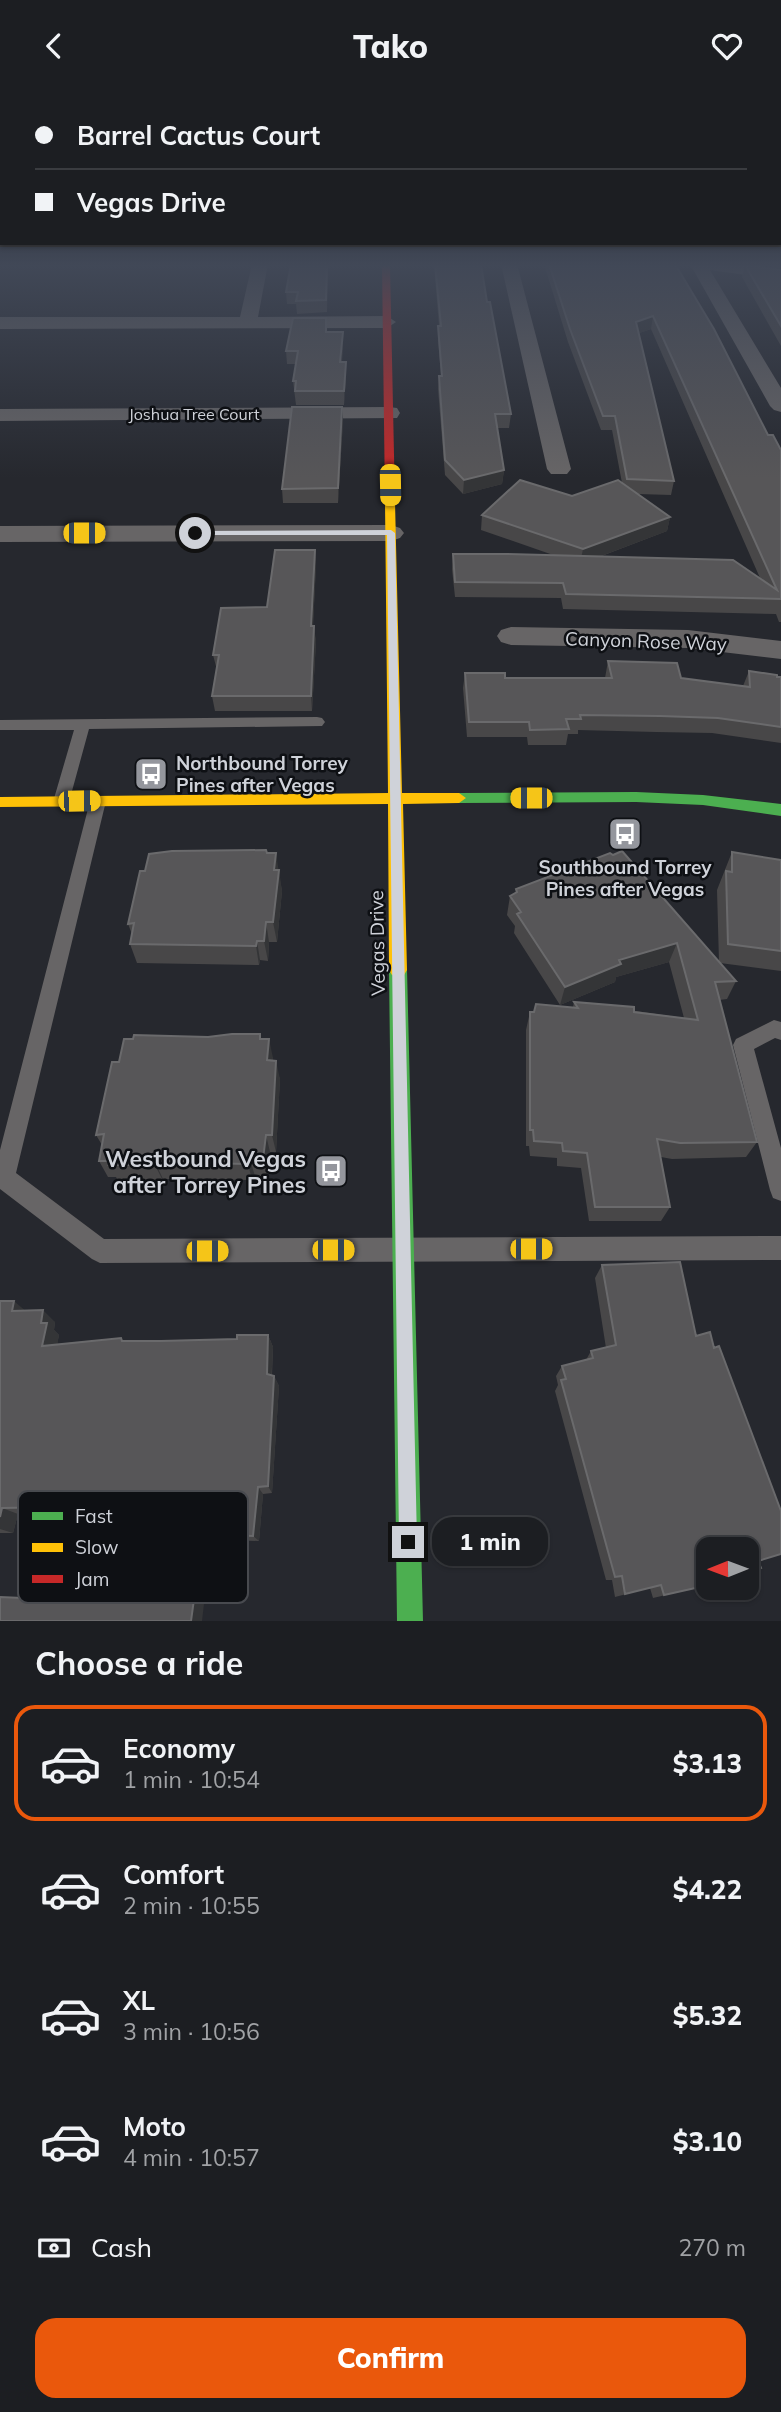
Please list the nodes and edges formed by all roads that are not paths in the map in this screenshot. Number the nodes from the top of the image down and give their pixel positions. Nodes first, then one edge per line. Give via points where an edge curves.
1 (387, 335) edge
2 (526, 335) edge
3 (744, 335) edge
4 (775, 384) edge
5 (781, 406) edge
6 (389, 414) junction
7 (0, 415) edge
8 (559, 469) dead end
9 (391, 533) junction
10 (0, 534) edge
11 (511, 636) dead end
12 (781, 650) edge
13 (317, 722) dead end
14 (83, 724) junction
15 (0, 725) edge
16 (396, 799) junction
17 (61, 801) junction
18 (98, 801) junction
19 (0, 802) edge
20 (781, 810) edge
21 (781, 1031) edge
22 (781, 1189) edge
23 (781, 1248) edge
24 (403, 1250) junction
25 (410, 1621) edge

1 - 6 main road, Vegas Drive
2 - 8 street
3 - 4 street
4 - 5 street
6 - 7 street, Joshua Tree Court
6 - 9 main road, Vegas Drive
9 - 10 street
9 - 16 main road, Vegas Drive
11 - 12 street, Canyon Rose Way via 688,639
13 - 14 lane
14 - 15 lane
14 - 17 lane
16 - 18 main road
16 - 20 main road via 636,797
16 - 24 main road, Vegas Drive
17 - 18 main road
17 - 19 main road
18 - 24 lane via 4,1178 100,1251
21 - 22 lane via 774,1029 743,1045
23 - 24 lane
24 - 25 main road, Vegas Drive

